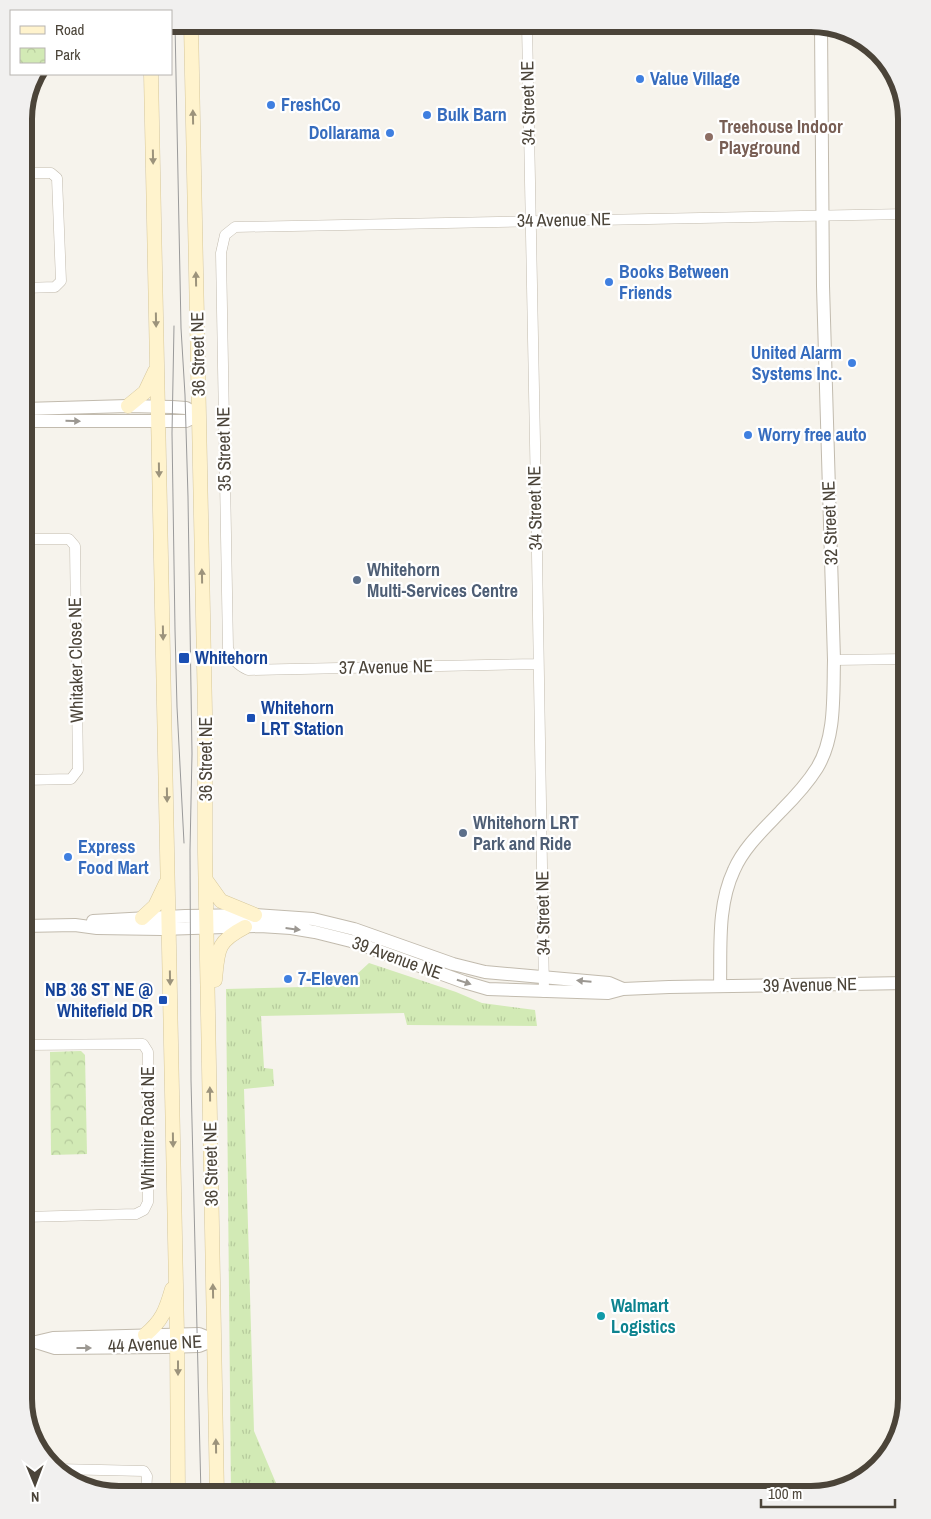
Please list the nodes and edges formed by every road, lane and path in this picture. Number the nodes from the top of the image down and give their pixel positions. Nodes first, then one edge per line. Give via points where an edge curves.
1 (191, 32) edge
2 (526, 33) edge
3 (821, 33) edge
4 (151, 75) edge
5 (33, 174) edge
6 (824, 214) junction
7 (898, 214) edge
8 (531, 221) junction
9 (225, 235) joint
10 (33, 288) edge
11 (156, 368) junction
12 (128, 406) junction
13 (157, 407) junction
14 (33, 409) edge
15 (199, 416) junction
16 (33, 421) edge
17 (158, 422) junction
18 (33, 539) edge
19 (898, 659) edge
20 (834, 660) junction
21 (236, 662) joint
22 (538, 664) junction
23 (32, 780) edge
24 (169, 878) junction
25 (206, 880) junction
26 (255, 916) junction
27 (142, 918) junction
28 (206, 922) junction
29 (169, 923) junction
30 (76, 925) junction
31 (32, 926) edge
32 (245, 927) junction
33 (543, 977) junction
34 (898, 983) edge
35 (720, 986) junction
36 (623, 989) junction
37 (544, 992) junction
38 (208, 1002) junction
39 (32, 1045) edge
40 (32, 1216) edge
41 (176, 1276) junction
42 (144, 1335) junction
43 (177, 1340) junction
44 (214, 1340) junction
45 (32, 1342) edge
46 (32, 1342) edge
47 (67, 1469) edge
48 (146, 1486) edge
49 (178, 1486) edge
50 (216, 1486) edge

15 -> 1 main road, 36 Street NE
2 - 8 street, 34 Street NE
3 - 6 street, 32 Street NE
4 -> 11 main road
5 - 10 street via 51,173 57,178 61,281 55,287
6 - 7 street, 34 Avenue NE
6 - 8 street, 34 Avenue NE
6 - 20 street, 32 Street NE
8 - 9 street, 34 Avenue NE via 235,227
8 - 22 street, 34 Street NE
9 - 21 street, 35 Street NE via 221,252 228,648
11 - 12 main road via 145,392
11 - 13 main road
12 - 13 street
12 - 14 street
13 - 15 street via 186,408
13 - 17 main road
15 - 17 street via 186,421
25 -> 15 main road, 36 Street NE
16 -> 17 street
17 -> 24 main road
18 - 23 street, Whitaker Close NE via 69,539 75,546 78,770 71,779
19 - 20 street
20 - 35 street, 32 Street NE via 831,726 826,750 795,797 749,845 728,886 723,904
21 - 22 street, 37 Avenue NE via 248,670
22 - 33 street, 34 Street NE
24 - 27 main road via 155,906
24 - 29 main road
25 - 26 main road via 221,901
25 - 28 main road, 36 Street NE
26 - 28 street, 39 Avenue NE
26 - 33 street, 39 Avenue NE via 313,919 354,929 453,964 477,970
27 - 29 street
27 - 30 street via 98,920
28 - 29 street, 39 Avenue NE
28 - 32 street, 39 Avenue NE
28 - 38 main road, 36 Street NE
29 - 30 street via 97,928
29 -> 41 main road
30 - 31 street
32 -> 37 street, 39 Avenue NE via 315,932 369,947 488,989
32 - 38 main road via 222,942
36 -> 33 street, 39 Avenue NE via 609,983
33 - 37 street, 34 Street NE
34 - 35 street, 39 Avenue NE
35 - 36 street, 39 Avenue NE
36 - 37 street, 39 Avenue NE via 608,994
44 -> 38 main road, 36 Street NE
39 - 40 street, Whitmire Road NE via 143,1044 148,1052 148,1202 144,1210 136,1214
41 - 42 main road via 165,1312
41 - 43 main road
42 - 43 street, 44 Avenue NE
42 - 45 street, 44 Avenue NE
43 - 44 street, 44 Avenue NE via 198,1334
46 -> 43 street, 44 Avenue NE via 55,1348
43 -> 49 main road
50 -> 44 main road, 36 Street NE
47 - 48 street via 144,1471

